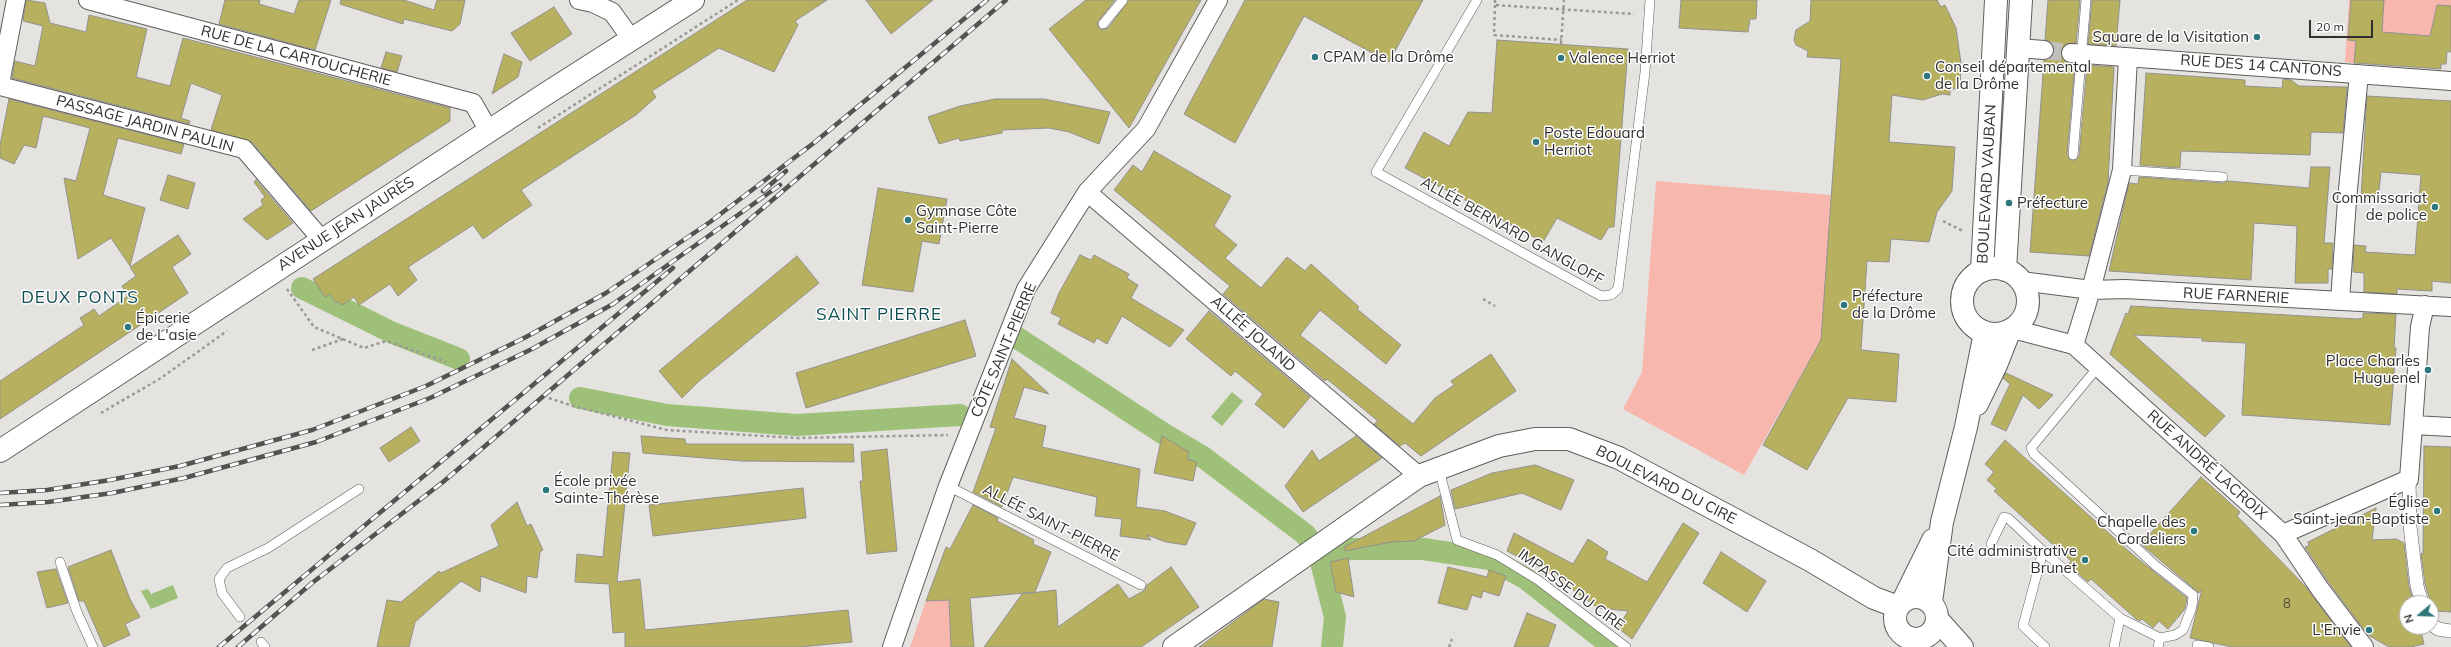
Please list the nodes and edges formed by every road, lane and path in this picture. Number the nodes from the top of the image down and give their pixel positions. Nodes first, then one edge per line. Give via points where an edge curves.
1 (16, 0) edge
2 (88, 0) edge
3 (579, 0) edge
4 (693, 0) edge
5 (1123, 0) edge
6 (1218, 0) edge
7 (1477, 0) edge
8 (1495, 0) edge
9 (1564, 0) edge
10 (1650, 0) edge
11 (1996, 0) edge
12 (2021, 0) edge
13 (2086, 0) edge
14 (1495, 5) junction
15 (1563, 10) junction
16 (1649, 14) junction
17 (1104, 24) dead end
18 (632, 40) junction
19 (1562, 40) junction
20 (1561, 44) dead end
21 (2018, 48) junction
22 (2044, 50) tunnel mouth
23 (2077, 53) junction
24 (2128, 58) junction
25 (2359, 74) junction
26 (2451, 81) edge
27 (0, 85) edge
28 (489, 131) junction
29 (2073, 155) dead end
30 (2122, 170) junction
31 (2223, 177) dead end
32 (1088, 192) junction
33 (322, 240) junction
34 (275, 270) junction
35 (1982, 271) junction
36 (2013, 276) junction
37 (2090, 290) junction
38 (1482, 299) dead end
39 (2340, 301) junction
40 (2425, 305) junction
41 (1495, 306) dead end
42 (2451, 307) edge
43 (2011, 330) junction
44 (1985, 333) junction
45 (343, 339) junction
46 (2074, 345) junction
47 (312, 350) dead end
48 (446, 362) dead end
49 (2098, 366) junction
50 (549, 398) dead end
51 (2413, 425) junction
52 (1966, 427) junction
53 (2451, 427) edge
54 (968, 435) junction
55 (0, 451) edge
56 (1438, 468) junction
57 (1419, 476) junction
58 (2409, 479) junction
59 (948, 486) junction
60 (359, 489) dead end
61 (1942, 522) junction
62 (2283, 534) junction
63 (1991, 544) dead end
64 (2043, 551) junction
65 (60, 562) dead end
66 (1141, 585) dead end
67 (2420, 595) edge
68 (1901, 604) junction
69 (240, 617) dead end
70 (2120, 618) junction
71 (1935, 626) edge
72 (2439, 629) edge
73 (2451, 631) edge
74 (1452, 639) dead end
75 (2159, 643) edge
76 (2197, 645) dead end
77 (93, 647) edge
78 (892, 647) edge
79 (1174, 647) edge
80 (1449, 647) edge
81 (1626, 647) edge
82 (1962, 647) edge
83 (2044, 647) edge
84 (2114, 647) edge
85 (2209, 647) edge
86 (2364, 647) edge

1 - 27 street
2 - 28 street, RUE DE LA CARTOUCHERIE via 473,103
3 - 18 street via 612,12
4 - 18 main road, AVENUE JEAN JAURÈS
5 - 17 lane
6 - 32 street, CÔTE SAINT-PIERRE via 1146,129
7 - 16 lane, ALLÉE BERNARD GANGLOFF via 1376,172 1602,296 1611,295 1618,289 1645,72
8 - 14 path
9 - 15 path
10 - 16 lane, ALLÉE BERNARD GANGLOFF
11 - 35 main road, BOULEVARD VAUBAN
12 - 21 main road, BOULEVARD VAUBAN
13 - 23 lane
14 - 15 path
14 - 19 path via 1494,35
15 - 16 path
15 - 19 path
18 - 28 main road, AVENUE JEAN JAURÈS
19 - 20 path
21 - 22 street
21 - 36 main road, BOULEVARD VAUBAN
23 - 24 street, RUE DES 14 CANTONS
23 - 29 lane
24 - 25 street, RUE DES 14 CANTONS
24 - 30 street
25 - 26 street, RUE DES 14 CANTONS
25 - 39 street
27 - 33 street, PASSAGE JARDIN PAULIN via 244,150
28 - 33 main road, AVENUE JEAN JAURÈS
30 - 31 lane
30 - 37 street
32 - 54 street, CÔTE SAINT-PIERRE via 1026,289
32 - 57 street, ALLÉE JOLAND
33 - 34 main road, AVENUE JEAN JAURÈS
34 - 45 path via 314,327
34 - 55 main road, AVENUE JEAN JAURÈS
35 - 36 main road via 1997,268
35 - 44 main road via 1967,284 1962,303 1969,321
36 - 37 street, RUE FARNERIE
36 - 43 main road via 2026,291 2026,312 2021,322
37 - 39 street, RUE FARNERIE via 2125,289
37 - 46 street
38 - 41 path
39 - 40 street, RUE FARNERIE
40 - 42 street, RUE FARNERIE
40 - 51 street via 2420,327
43 - 44 main road via 2001,334
43 - 46 street, RUE ANDRÉ LACROIX
43 - 52 main road
44 - 52 main road
45 - 47 path
45 - 48 path via 364,348 386,341
46 - 49 street, RUE ANDRÉ LACROIX
49 - 62 street, RUE ANDRÉ LACROIX
49 - 75 lane via 2031,448 2034,454 2155,565 2193,595 2192,607 2183,630
50 - 54 path via 666,430 797,438
51 - 53 street
51 - 58 street
52 - 61 main road
54 - 59 street, CÔTE SAINT-PIERRE
56 - 57 main road, BOULEVARD DU CIRE
56 - 68 main road, BOULEVARD DU CIRE via 1499,446 1535,439 1576,441 1619,458 1810,560 1874,598
56 - 81 lane, IMPASSE DU CIRE via 1457,540 1497,555 1538,580
57 - 79 main road, BOULEVARD DU CIRE
58 - 62 street
58 - 67 street via 2410,526
59 - 66 lane, ALLÉE SAINT-PIERRE
59 - 78 street, CÔTE SAINT-PIERRE
60 - 69 lane via 268,548 227,568 219,579 222,593
61 - 68 main road
61 - 71 main road
62 - 86 street, RUE ANDRÉ LACROIX
63 - 64 lane via 2004,517
64 - 70 lane
64 - 83 lane via 2023,626
65 - 77 lane via 77,612
68 - 71 main road via 1917,597
68 - 71 main road via 1895,621 1902,634 1915,639
70 - 75 lane
70 - 84 lane
71 - 82 main road
72 - 73 street
74 - 80 path
76 - 85 lane

